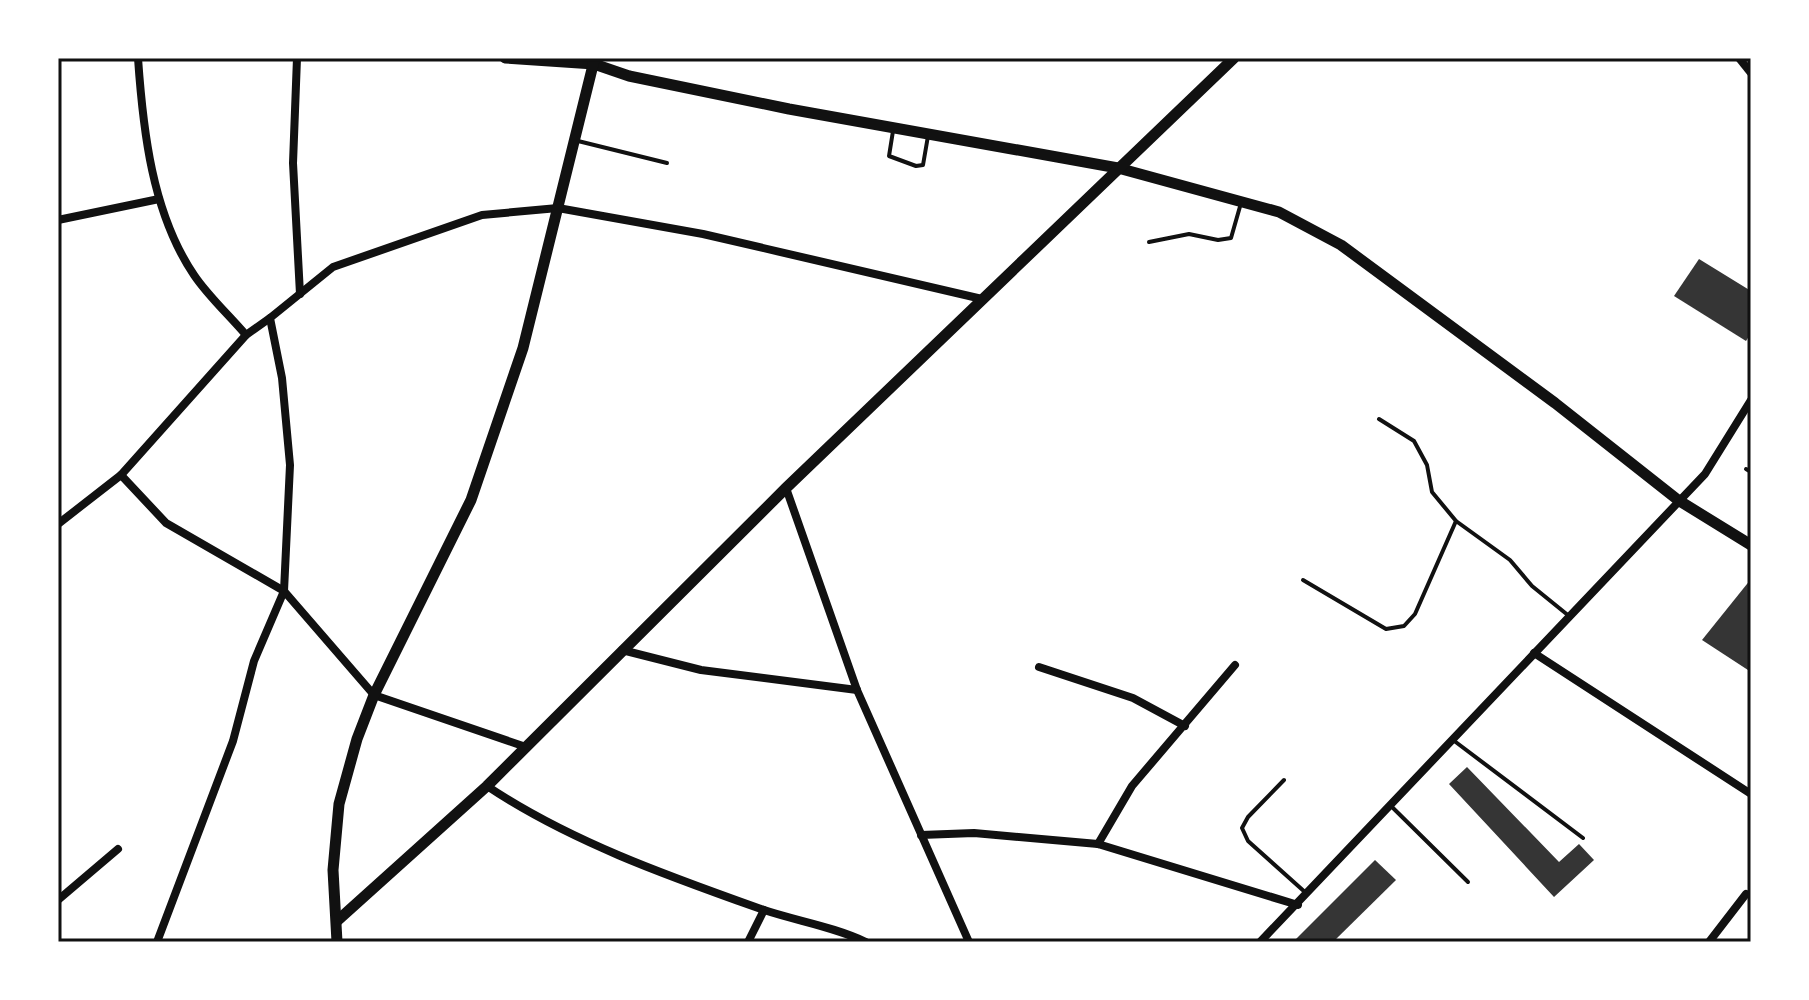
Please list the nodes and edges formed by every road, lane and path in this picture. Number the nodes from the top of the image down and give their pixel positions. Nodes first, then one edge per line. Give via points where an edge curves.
1 (138, 58) edge
2 (297, 58) edge
3 (505, 58) edge
4 (1234, 58) edge
5 (1739, 58) edge
6 (594, 61) edge
7 (1751, 73) edge
8 (893, 129) junction
9 (928, 135) junction
10 (576, 140) junction
11 (667, 163) dead end
12 (1118, 168) junction
13 (159, 199) junction
14 (1242, 201) junction
15 (558, 208) junction
16 (58, 220) edge
17 (1149, 242) dead end
18 (300, 294) junction
19 (982, 299) junction
20 (270, 318) junction
21 (246, 335) junction
22 (1751, 400) edge
23 (1379, 419) dead end
24 (121, 475) junction
25 (786, 488) junction
26 (1678, 500) junction
27 (1456, 521) junction
28 (58, 524) edge
29 (1751, 545) edge
30 (1303, 580) dead end
31 (284, 591) junction
32 (1569, 616) junction
33 (621, 650) junction
34 (1534, 653) junction
35 (1235, 665) dead end
36 (1039, 667) dead end
37 (857, 690) junction
38 (374, 695) junction
39 (1185, 726) junction
40 (1453, 740) junction
41 (523, 746) junction
42 (1284, 780) dead end
43 (487, 786) junction
44 (1751, 794) edge
45 (1391, 806) junction
46 (921, 835) junction
47 (1583, 838) dead end
48 (1098, 844) junction
49 (118, 849) dead end
50 (1468, 882) dead end
51 (1746, 894) dead end
52 (1307, 895) junction
53 (58, 900) edge
54 (1298, 905) junction
55 (764, 910) junction
56 (337, 921) junction
57 (157, 942) edge
58 (337, 942) edge
59 (748, 942) edge
60 (866, 942) edge
61 (969, 942) edge
62 (1260, 942) edge
63 (1709, 942) edge

1 - 13 street via 143,127
2 - 18 street via 293,163
3 - 6 street
4 - 12 street
5 - 7 street
6 - 8 street via 644,79
6 - 10 street
8 - 9 street
8 - 9 lane via 889,156 916,166 923,165
9 - 12 street
10 - 11 lane
10 - 15 street
12 - 14 street
12 - 19 street
13 - 16 street
13 - 21 street via 193,274
14 - 17 lane via 1231,238 1189,234
14 - 26 street via 1279,212 1341,245
15 - 18 street via 482,215 333,267
15 - 19 street via 703,234
15 - 38 street via 523,348 471,500
18 - 20 street
19 - 25 street
20 - 21 street
20 - 31 street via 290,465
21 - 24 street
22 - 26 street via 1705,474
23 - 27 lane via 1414,441 1427,465 1432,492
24 - 28 street
24 - 31 street via 166,523
25 - 33 street
25 - 37 street
26 - 29 street
26 - 32 street
27 - 30 lane via 1415,614 1404,626 1386,629
27 - 32 lane via 1510,560
31 - 38 street
31 - 57 street via 254,661 233,741
32 - 34 street
33 - 37 street via 701,670
33 - 41 street via 585,691
34 - 40 street
34 - 44 street
35 - 39 street
36 - 39 street via 1133,698
37 - 46 street
38 - 41 street
38 - 56 street via 339,804 333,870
39 - 48 street via 1132,786
40 - 45 street
40 - 47 lane
41 - 43 street
42 - 52 lane via 1242,828 1248,841
43 - 55 street via 518,807 635,861
43 - 56 street
45 - 50 lane
45 - 52 street
46 - 48 street via 974,833
46 - 61 street
48 - 54 street
49 - 53 street
51 - 63 street
52 - 54 street
54 - 62 street
55 - 59 street
55 - 60 street
56 - 58 street

